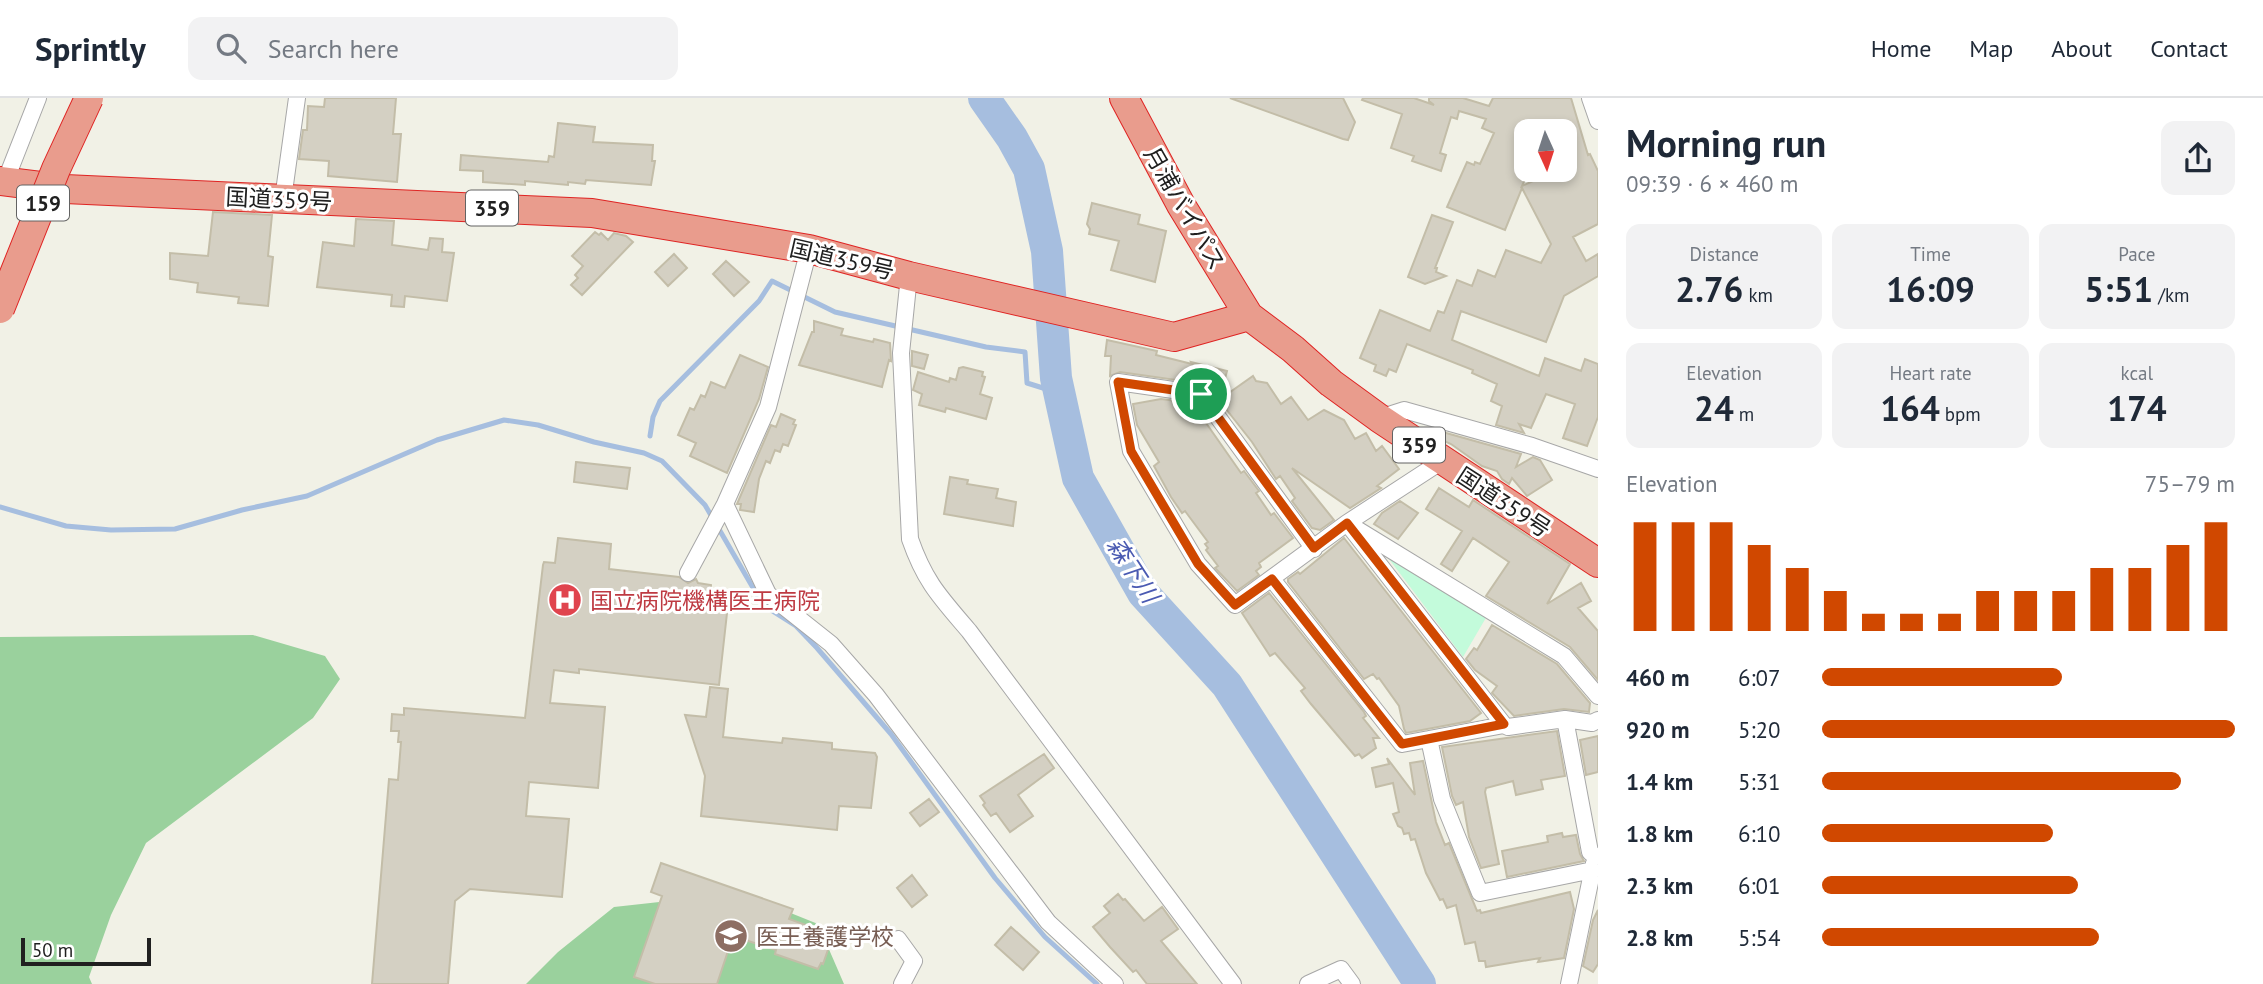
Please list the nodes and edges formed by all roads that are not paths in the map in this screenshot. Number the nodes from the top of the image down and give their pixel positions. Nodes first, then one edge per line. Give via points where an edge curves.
1 (38, 98) edge
2 (89, 98) edge
3 (297, 98) edge
4 (1124, 98) edge
5 (1590, 98) edge
6 (1598, 121) edge
7 (2, 182) edge
8 (283, 199) junction
9 (809, 249) junction
10 (909, 276) junction
11 (0, 309) edge
12 (1249, 316) junction
13 (1379, 418) junction
14 (1442, 460) junction
15 (1598, 469) edge
16 (722, 509) junction
17 (1347, 523) junction
18 (1314, 548) junction
19 (1598, 563) edge
20 (688, 573) dead end
21 (1272, 579) junction
22 (1598, 696) edge
23 (1565, 719) junction
24 (1598, 720) edge
25 (1504, 724) junction
26 (1429, 739) junction
27 (1596, 861) edge
28 (898, 939) dead end
29 (902, 984) edge
30 (1115, 984) edge
31 (1233, 984) edge
32 (1307, 984) edge
33 (1352, 984) edge
34 (1569, 984) edge

1 - 7 street
2 - 11 highway, 159, bridge
3 - 8 street
4 - 12 highway, 月浦バイパス / 359 via 1181,205
5 - 6 street
7 - 8 highway, 国道359号 / 359
8 - 9 highway, 国道359号 / 359 via 592,213
9 - 10 highway, 国道359号 / 359
9 - 16 street via 768,407
10 - 12 highway, 国道359号 / 359 via 1174,337
10 - 31 street via 901,353 910,539 920,566 932,589 969,631
12 - 13 highway, 国道359号 / 359
13 - 14 highway, 国道359号 / 359
13 - 15 street via 1404,410
14 - 17 street
14 - 19 highway, 国道359号 / 359
16 - 20 street
16 - 30 street via 768,594 831,645 876,695 1048,922
17 - 18 street
17 - 22 street via 1564,656
17 - 25 street
18 - 21 street
18 - 21 street via 1201,394 1118,382 1131,451 1198,564 1235,605
21 - 26 street via 1402,744
23 - 24 street
23 - 25 street
23 - 27 street via 1590,852
25 - 26 street
26 - 27 street via 1442,799 1480,893
27 - 34 street
28 - 29 street via 914,961
32 - 33 street via 1341,969

